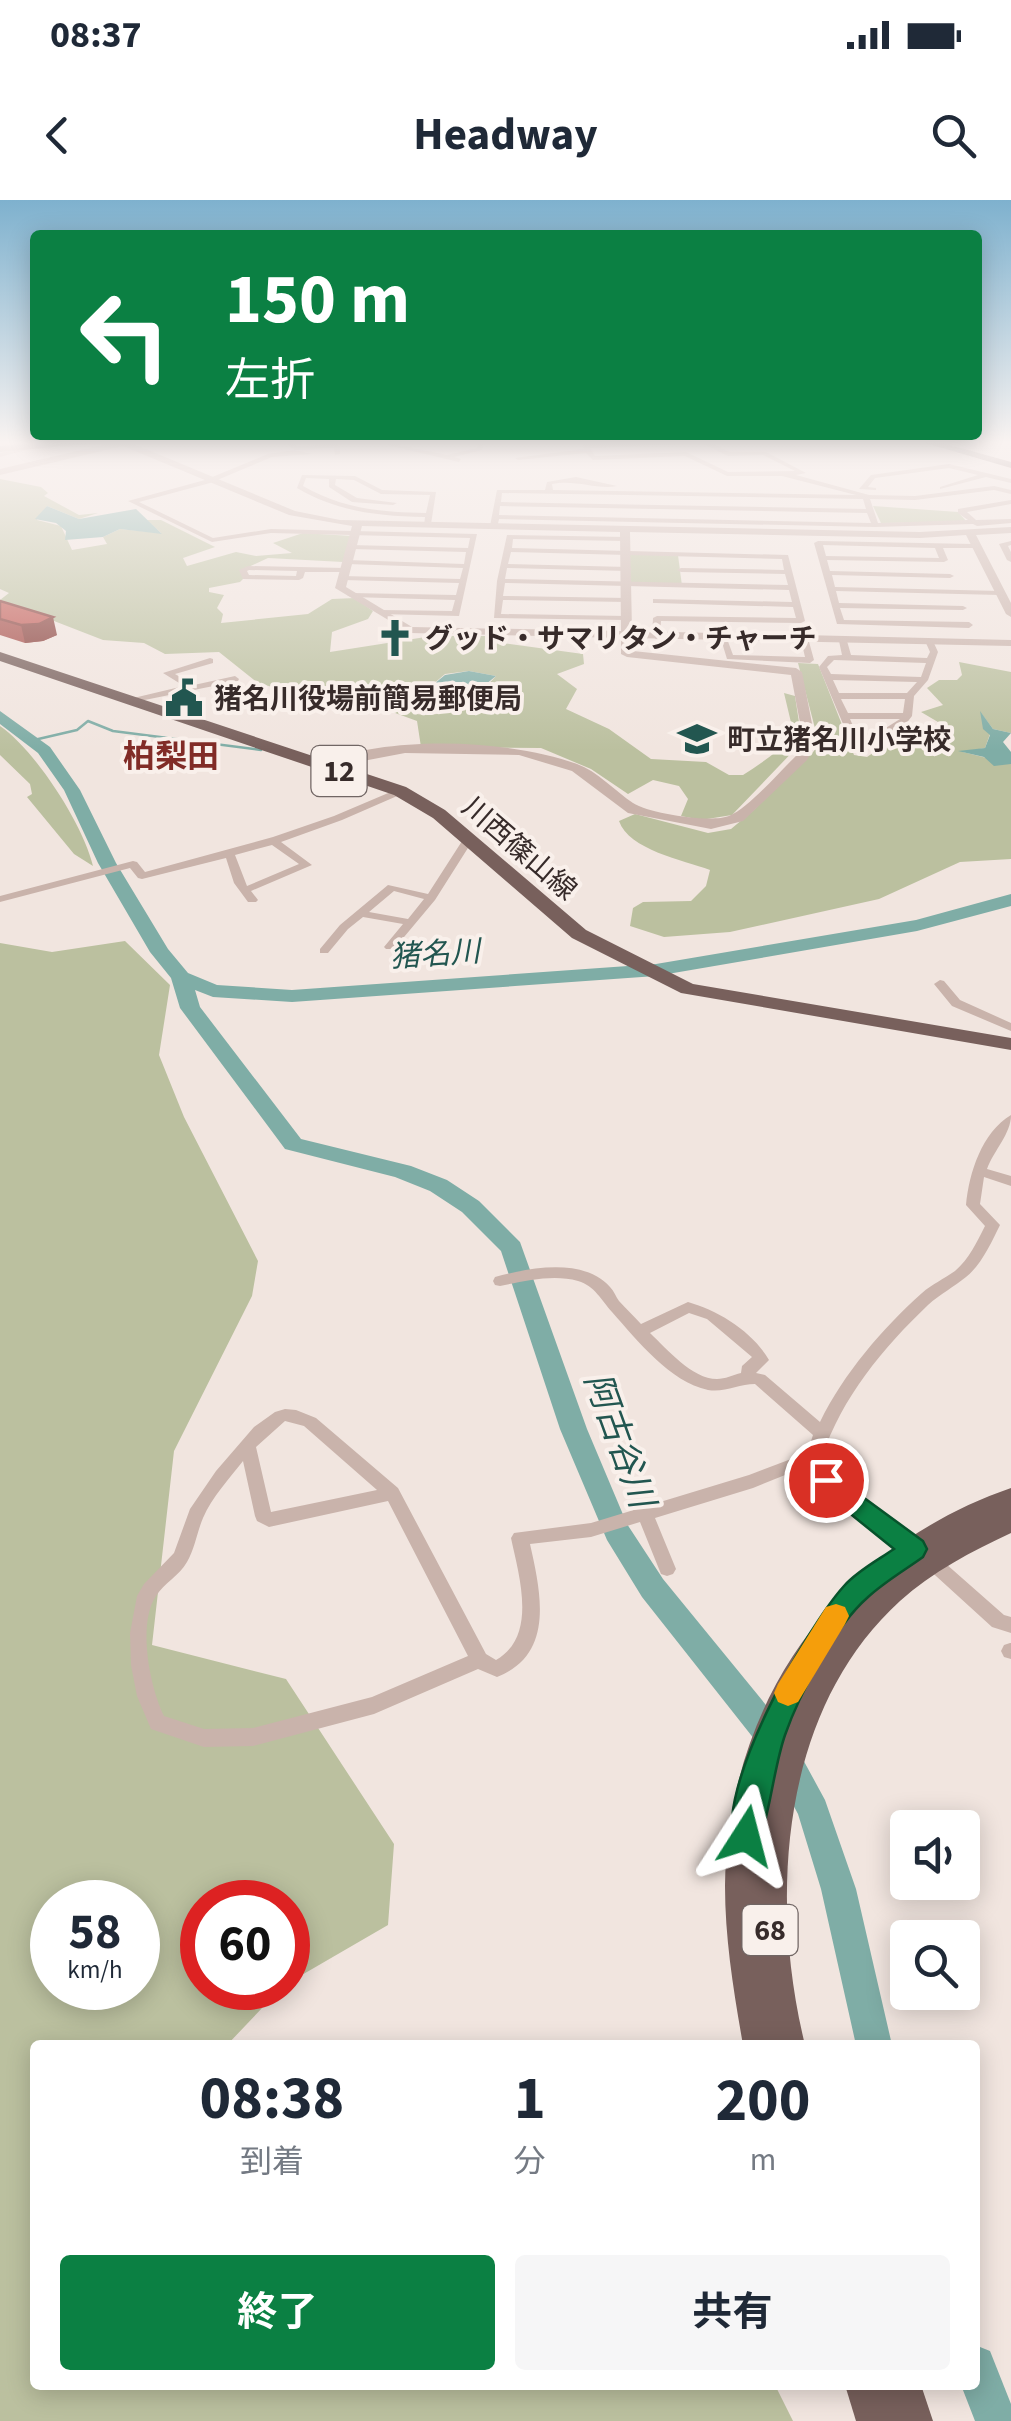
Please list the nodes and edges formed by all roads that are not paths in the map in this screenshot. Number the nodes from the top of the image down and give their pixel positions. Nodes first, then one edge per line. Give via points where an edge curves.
1 (352, 544) edge
2 (472, 544) edge
3 (508, 544) edge
4 (557, 544) edge
5 (627, 544) edge
6 (650, 544) edge
7 (946, 544) edge
8 (978, 544) edge
9 (938, 546) junction
10 (351, 547) junction
11 (471, 550) junction
12 (506, 550) junction
13 (678, 554) junction
14 (824, 558) junction
15 (944, 560) junction
16 (468, 566) junction
17 (504, 566) junction
18 (988, 568) junction
19 (1011, 568) edge
20 (628, 569) junction
21 (302, 570) junction
22 (345, 570) junction
23 (681, 570) junction
24 (789, 572) junction
25 (828, 573) junction
26 (950, 576) junction
27 (464, 581) junction
28 (501, 581) junction
29 (626, 584) junction
30 (653, 585) junction
31 (682, 586) junction
32 (793, 588) junction
33 (832, 589) junction
34 (956, 592) junction
35 (1000, 593) junction
36 (351, 595) junction
37 (460, 598) junction
38 (499, 598) junction
39 (627, 600) junction
40 (656, 602) junction
41 (797, 605) junction
42 (836, 605) junction
43 (963, 608) junction
44 (380, 612) junction
45 (1011, 614) edge
46 (626, 618) junction
47 (657, 618) junction
48 (970, 625) junction
49 (626, 635) junction
50 (656, 636) junction
51 (723, 638) junction
52 (805, 640) junction
53 (843, 641) junction
54 (930, 643) junction
55 (977, 644) junction
56 (1011, 644) edge
57 (0, 656) edge
58 (847, 657) junction
59 (210, 661) dead end
60 (928, 661) junction
61 (828, 677) junction
62 (235, 678) dead end
63 (924, 680) junction
64 (190, 686) junction
65 (836, 696) junction
66 (909, 696) junction
67 (130, 700) junction
68 (845, 716) junction
69 (907, 716) junction
70 (326, 766) junction
71 (400, 791) junction
72 (272, 840) junction
73 (468, 840) junction
74 (230, 854) junction
75 (0, 898) edge
76 (431, 898) junction
77 (364, 914) junction
78 (408, 922) junction
79 (390, 947) dead end
80 (324, 951) dead end
81 (940, 984) dead end
82 (1011, 1027) edge
83 (1011, 1044) edge
84 (1011, 1119) edge
85 (979, 1171) junction
86 (1011, 1182) edge
87 (993, 1225) junction
88 (1011, 1233) edge
89 (500, 1280) dead end
90 (641, 1332) junction
91 (750, 1376) junction
92 (820, 1432) junction
93 (248, 1446) junction
94 (814, 1456) junction
95 (392, 1493) junction
96 (1011, 1500) edge
97 (639, 1516) junction
98 (1011, 1520) edge
99 (922, 1555) junction
100 (667, 1568) dead end
101 (1011, 1626) edge
102 (479, 1660) junction
103 (792, 1714) junction
104 (759, 2040) edge
105 (785, 2040) edge
106 (868, 2390) edge
107 (902, 2390) edge
108 (877, 2421) edge
109 (912, 2421) edge

1 - 10 street
2 - 11 street
3 - 12 street
4 - 12 street
5 - 20 street
6 - 13 street
7 - 9 street
8 - 18 street
9 - 14 street via 818,544
9 - 15 street
10 - 11 street
10 - 22 street
11 - 16 street
12 - 17 street
13 - 23 street
13 - 24 street via 785,557
14 - 15 street
14 - 25 street
15 - 26 street
16 - 22 street
16 - 27 street
17 - 20 street
17 - 28 street
18 - 19 street
18 - 35 street
20 - 29 street
21 - 21 street via 248,568 243,570 246,577 299,578
21 - 22 street
22 - 27 street
22 - 36 street via 340,588
23 - 24 street
23 - 31 street
24 - 32 street
25 - 26 street
25 - 33 street
26 - 34 street
27 - 37 street
28 - 29 street
28 - 38 street
29 - 30 street
29 - 39 street
30 - 31 street
30 - 40 street
31 - 32 street
32 - 41 street
33 - 34 street
33 - 42 street
34 - 35 street
34 - 43 street
35 - 45 street
36 - 37 street
36 - 44 street
37 - 44 street via 456,614
38 - 39 street
38 - 46 street via 497,616
39 - 46 street
40 - 41 street
40 - 47 street
41 - 47 street via 801,622
42 - 43 street
42 - 48 street via 840,622
43 - 48 street
44 - 49 street via 410,630
46 - 49 street
47 - 50 street
48 - 55 street
49 - 50 street
49 - 70 street via 626,654 796,672 812,736 808,750 738,818 711,826 632,810 577,768 520,751 405,750
50 - 51 street
51 - 52 street
51 - 52 street via 730,657 810,660
52 - 53 street
53 - 54 street
53 - 58 street
54 - 55 street
54 - 60 street
55 - 56 street
57 - 67 main road, 川西篠山線 / 12
58 - 60 street
58 - 61 street via 830,659 823,668
59 - 64 street via 168,672
60 - 63 street
61 - 63 street
61 - 65 street
62 - 64 street
63 - 66 street
64 - 67 street
65 - 66 street
65 - 68 street
66 - 69 street
67 - 70 main road, 川西篠山線 / 12
68 - 69 street
68 - 69 street via 854,738 878,738
70 - 71 main road, 川西篠山線 / 12
71 - 72 street via 349,816
71 - 73 main road, 川西篠山線 / 12
72 - 74 street
72 - 74 street via 307,865 249,895
73 - 76 street
73 - 83 main road, 川西篠山線 / 12 via 552,916 672,982 708,995
74 - 75 street via 142,876 133,864
76 - 77 street via 392,887
76 - 78 street
77 - 78 street
77 - 80 street
78 - 79 street
81 - 82 street via 956,1003
84 - 85 street
85 - 86 street
85 - 87 street via 973,1204
87 - 88 street
87 - 92 street via 962,1273 927,1296
89 - 90 street via 540,1273 588,1278 606,1288
90 - 91 street via 706,1384
90 - 91 street via 688,1307 712,1316 757,1353
91 - 92 street
92 - 94 street
93 - 95 street via 280,1417 294,1414
93 - 95 street via 268,1520
93 - 102 street via 198,1511 180,1558 154,1581 144,1601 138,1642 149,1708 158,1722 204,1738 253,1738 374,1705
94 - 97 street
94 - 99 street via 826,1480
95 - 102 street
96 - 99 main road, 68
97 - 100 street
97 - 102 street via 592,1530 520,1538 534,1603 528,1630 506,1666
98 - 99 main road, 68
99 - 101 street
99 - 103 main road, 68 via 844,1642
103 - 104 main road, 68 via 760,1765 743,1866
103 - 105 main road, 68 via 769,1904
106 - 108 main road
107 - 109 main road

